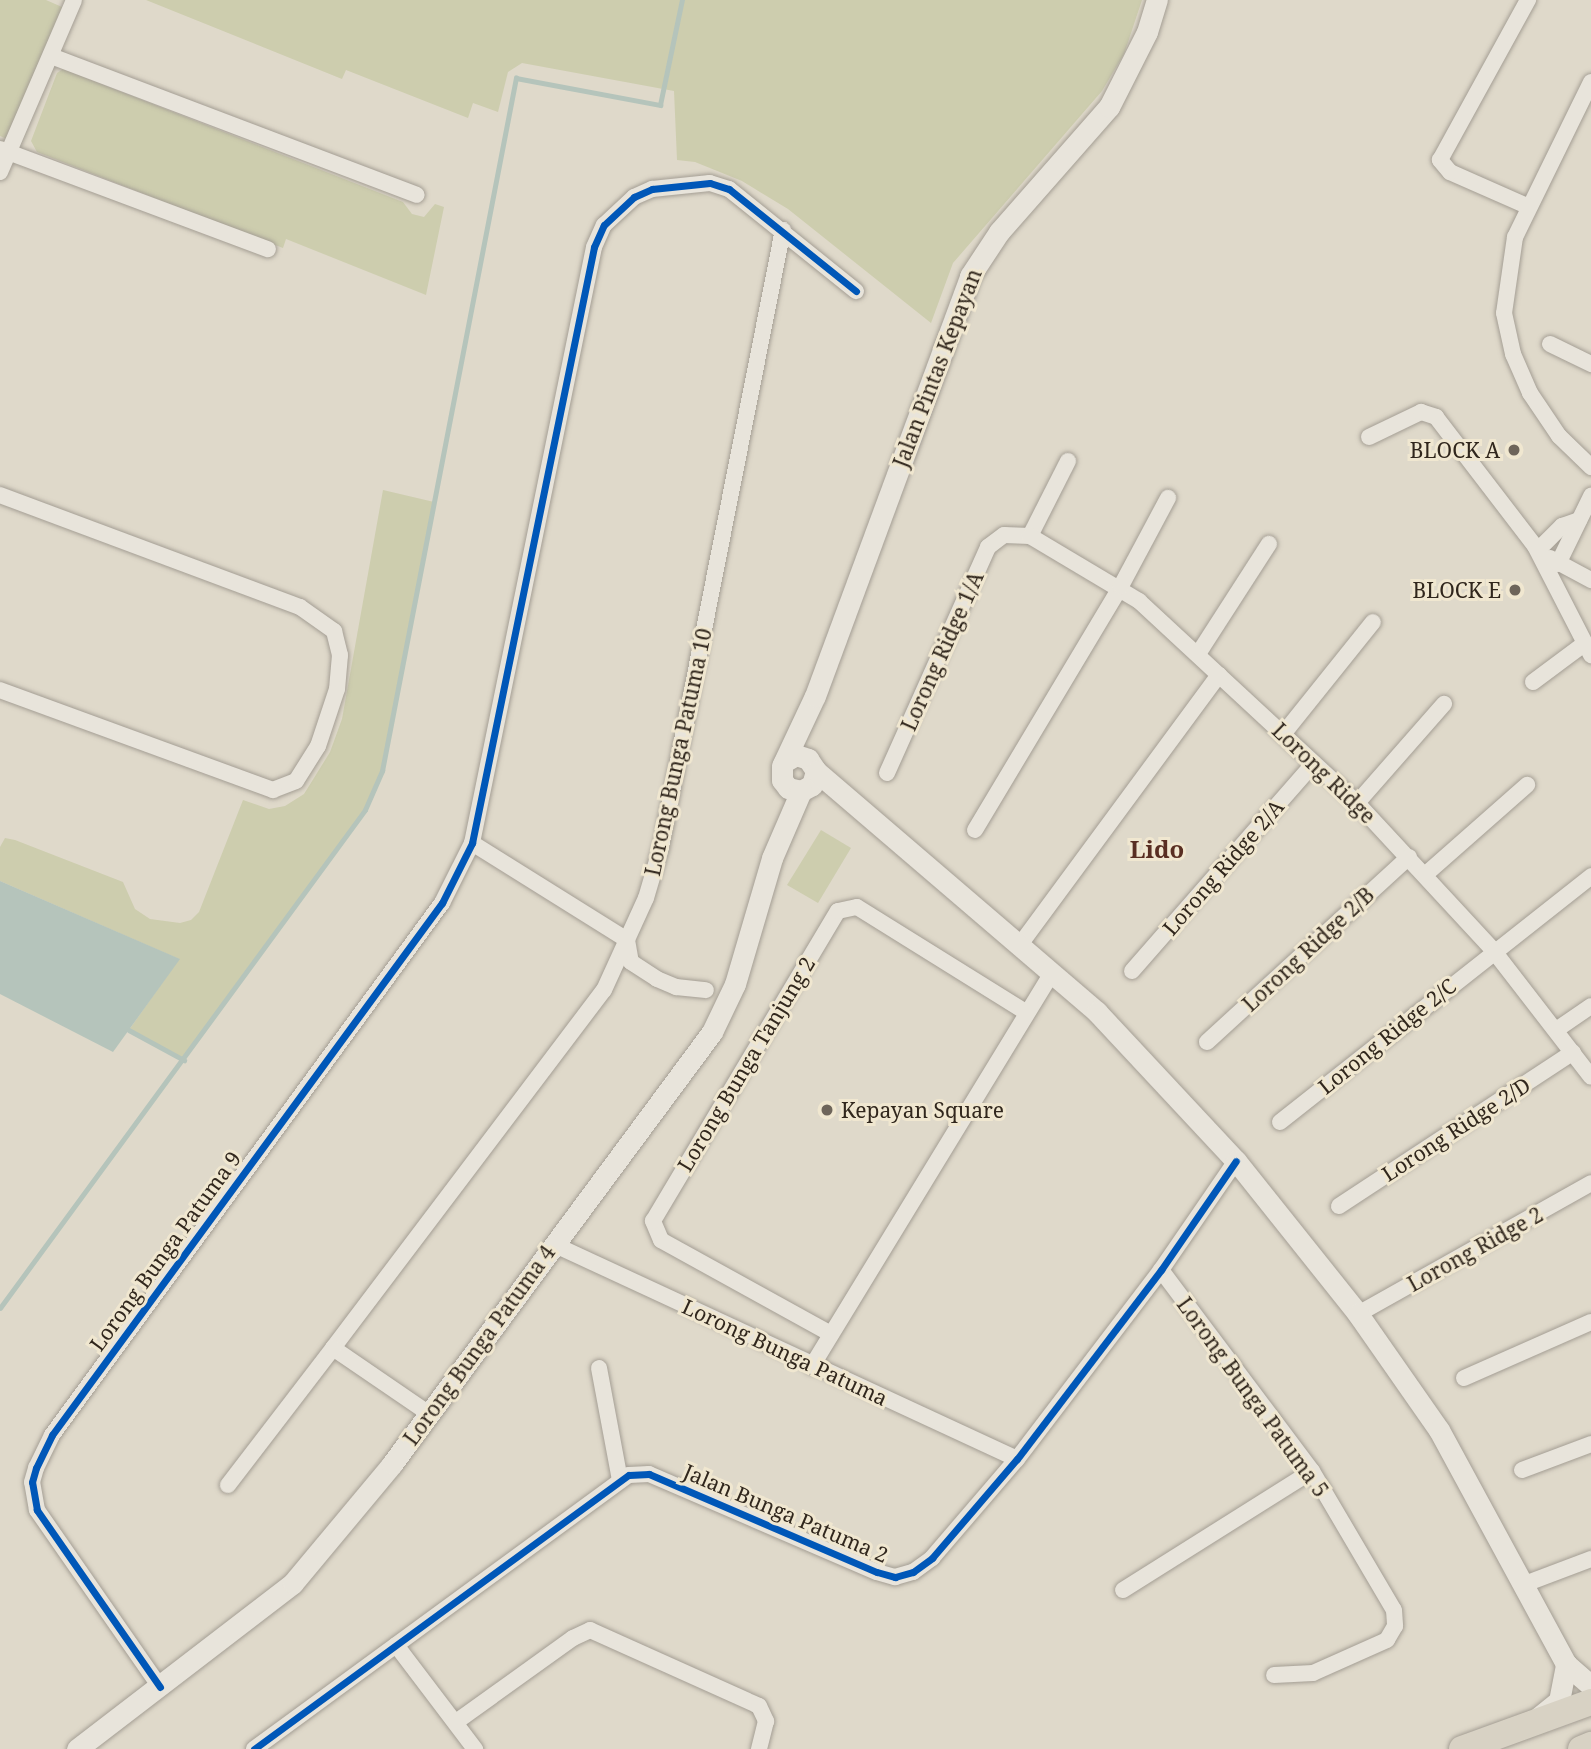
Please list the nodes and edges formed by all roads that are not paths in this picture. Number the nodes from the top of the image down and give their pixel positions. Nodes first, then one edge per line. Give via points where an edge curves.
1 (74, 0) edge
2 (1157, 0) edge
3 (1528, 0) edge
4 (51, 56) junction
5 (1591, 82) edge
6 (5, 151) edge
7 (0, 172) edge
8 (416, 195) dead end
9 (1527, 206) junction
10 (783, 230) junction
11 (268, 249) dead end
12 (856, 291) dead end
13 (1550, 344) dead end
14 (1591, 364) edge
15 (1369, 437) dead end
16 (1068, 461) dead end
17 (1591, 467) edge
18 (0, 495) edge
19 (1591, 496) edge
20 (1168, 498) dead end
21 (1579, 520) junction
22 (1004, 535) joint
23 (1030, 536) junction
24 (1269, 544) dead end
25 (1537, 548) junction
26 (1558, 564) junction
27 (1591, 580) edge
28 (1121, 586) junction
29 (1373, 621) dead end
30 (1588, 650) edge
31 (1198, 654) junction
32 (1219, 675) junction
33 (1533, 682) dead end
34 (0, 690) edge
35 (815, 696) junction
36 (1444, 704) dead end
37 (1284, 733) junction
38 (1314, 763) junction
39 (782, 769) junction
40 (887, 773) dead end
41 (809, 778) junction
42 (1527, 785) dead end
43 (1357, 803) junction
44 (975, 830) dead end
45 (472, 844) junction
46 (1409, 857) junction
47 (772, 859) junction
48 (1426, 873) junction
49 (1591, 876) edge
50 (627, 940) junction
51 (1019, 946) junction
52 (1493, 950) junction
53 (1132, 971) dead end
54 (1051, 974) junction
55 (706, 990) dead end
56 (1591, 1006) edge
57 (1027, 1013) junction
58 (1556, 1030) junction
59 (1207, 1042) dead end
60 (1573, 1052) junction
61 (1591, 1077) edge
62 (1280, 1122) dead end
63 (1236, 1161) junction
64 (1591, 1183) edge
65 (1339, 1206) dead end
66 (553, 1244) junction
67 (1161, 1270) junction
68 (1358, 1314) junction
69 (1591, 1322) edge
70 (831, 1334) junction
71 (333, 1348) junction
72 (812, 1366) junction
73 (599, 1368) dead end
74 (1464, 1378) dead end
75 (428, 1413) junction
76 (1591, 1444) edge
77 (1017, 1459) junction
78 (1522, 1470) dead end
79 (1311, 1471) junction
80 (620, 1480) junction
81 (228, 1485) dead end
82 (1591, 1559) edge
83 (1525, 1584) junction
84 (1123, 1590) dead end
85 (396, 1645) junction
86 (1566, 1664) junction
87 (1274, 1675) dead end
88 (1591, 1686) edge
89 (160, 1687) junction
90 (1591, 1702) edge
91 (456, 1722) junction
92 (1522, 1730) junction
93 (1591, 1745) edge
94 (77, 1749) edge
95 (254, 1749) edge
96 (475, 1749) edge
97 (759, 1749) edge
98 (1462, 1749) edge
99 (1581, 1749) edge

1 - 4 street
2 - 35 street, Jalan Pintas Kepayan via 1147,32 1109,107 999,232 970,276
3 - 9 street via 1440,160 1450,172
4 - 6 street
4 - 8 street
5 - 9 street
6 - 7 street
6 - 11 street
9 - 17 street via 1507,270 1504,313 1513,354 1530,393 1559,436
10 - 12 street, Lorong Bunga Patuma 9
10 - 45 street, Lorong Bunga Patuma 9 via 729,189 691,182 634,198 604,225 594,247
10 - 50 street, Lorong Bunga Patuma 10 via 661,846
13 - 14 street
15 - 25 street via 1421,412 1432,414
16 - 23 street
18 - 34 street via 312,613 334,631 340,655 337,689 318,746 296,781 273,790
19 - 21 street
20 - 28 street
21 - 25 street via 1562,526
21 - 26 street
22 - 23 street, Lorong Ridge
22 - 40 street, Lorong Ridge 1/A via 988,547
23 - 28 street, Lorong Ridge
24 - 31 street
25 - 26 street
25 - 30 street
26 - 27 street
28 - 31 street, Lorong Ridge
28 - 44 street
29 - 37 street
30 - 33 street
31 - 32 street, Lorong Ridge
32 - 37 street, Lorong Ridge
32 - 51 street
35 - 39 street, Jalan Pintas Kepayan
35 - 41 street, Jalan Pintas Kepayan via 808,734
36 - 43 street
37 - 38 street, Lorong Ridge
38 - 43 street, Lorong Ridge
38 - 53 street, Lorong Ridge 2/A
39 - 41 street via 788,788
39 - 41 street via 796,755
39 - 47 street, Jalan Pintas Kepayan
41 - 47 street
41 - 51 street via 851,805
42 - 48 street
43 - 46 street, Lorong Ridge
45 - 50 street
45 - 89 street, Lorong Bunga Patuma 9 via 442,903 52,1435 36,1468 32,1482 37,1510
46 - 48 street, Lorong Ridge
46 - 59 street, Lorong Ridge 2/B
47 - 66 street, Lorong Bunga Patuma 4 via 735,984 712,1032
48 - 52 street, Lorong Ridge
49 - 52 street, Lorong Ridge 2/C
50 - 55 street via 631,962 657,979
50 - 71 street, Lorong Bunga Patuma 10 via 604,990
51 - 54 street
52 - 58 street, Lorong Ridge
52 - 62 street, Lorong Ridge 2/C
54 - 57 street
54 - 63 street via 1123,1036
56 - 58 street
57 - 70 street
57 - 70 street, Lorong Bunga Tanjung 2 via 857,907 838,911 653,1221 661,1240
58 - 60 street, Lorong Ridge
60 - 61 street, Lorong Ridge
60 - 65 street, Lorong Ridge 2/D
63 - 67 street, Jalan Bunga Patuma 2
63 - 68 street
64 - 68 street, Lorong Ridge 2
66 - 72 street, Lorong Bunga Patuma
66 - 75 street, Lorong Bunga Patuma 4
67 - 77 street, Jalan Bunga Patuma 2
67 - 79 street, Lorong Bunga Patuma 5
68 - 83 street via 1438,1430
69 - 74 street
70 - 72 street
71 - 75 street
71 - 81 street, Lorong Bunga Patuma 10
72 - 77 street, Lorong Bunga Patuma
73 - 80 street
75 - 89 street, Lorong Bunga Patuma 4 via 364,1502 293,1583
76 - 78 street
77 - 80 street, Jalan Bunga Patuma 2 via 932,1558 913,1572 895,1577 649,1474
79 - 84 street
79 - 87 street, Lorong Bunga Patuma 5 via 1394,1610 1395,1626 1387,1640 1329,1668
80 - 85 street, Jalan Bunga Patuma 2
82 - 83 street
83 - 86 street
85 - 91 street
85 - 95 street, Jalan Bunga Patuma 2
86 - 88 street
86 - 92 street via 1559,1701
89 - 94 street, Lorong Bunga Patuma 4
90 - 92 highway
91 - 96 street
91 - 97 street via 572,1638 590,1630 760,1706 766,1721
92 - 98 highway
93 - 99 highway

